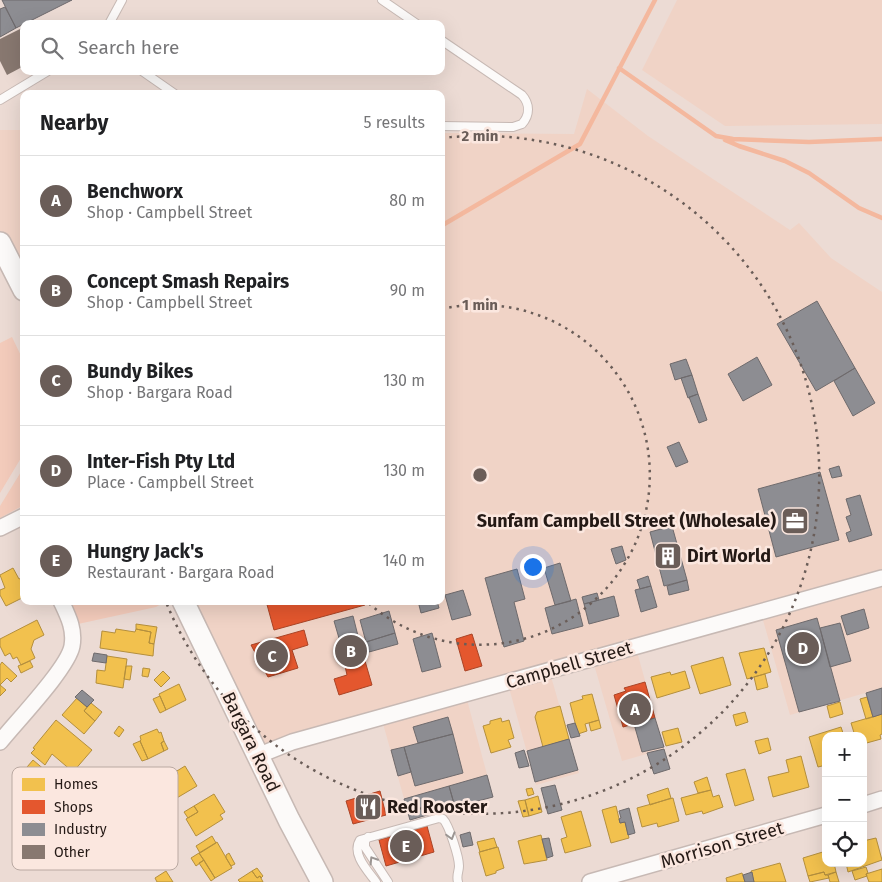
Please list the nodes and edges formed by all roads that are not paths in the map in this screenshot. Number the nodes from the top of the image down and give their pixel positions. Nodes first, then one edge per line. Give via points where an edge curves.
1 (122, 0) edge
2 (382, 0) edge
3 (111, 20) edge
4 (411, 20) edge
5 (445, 43) edge
6 (41, 75) edge
7 (148, 75) edge
8 (169, 90) edge
9 (0, 100) edge
10 (445, 126) edge
11 (2, 252) edge
12 (20, 283) edge
13 (20, 522) edge
14 (0, 528) edge
15 (882, 578) edge
16 (63, 605) edge
17 (186, 605) edge
18 (0, 742) edge
19 (257, 756) junction
20 (882, 799) edge
21 (867, 804) edge
22 (822, 816) edge
23 (368, 837) junction
24 (457, 879) edge
25 (322, 882) edge
26 (376, 882) edge
27 (388, 882) edge
28 (590, 882) edge

1 - 3 lane
2 - 4 lane
5 - 10 lane via 522,95 528,111 522,124 513,127
6 - 9 lane
7 - 8 lane
11 - 12 main road
13 - 14 street
15 - 19 street, Campbell Street via 292,742
16 - 18 street via 72,627 69,655
17 - 19 main road, Bargara Road
19 - 25 main road, Bargara Road
20 - 21 street
22 - 28 street, Morrison Street
23 -> 24 lane via 435,818 443,819 458,862
23 - 26 lane via 358,842 357,852
27 -> 23 lane via 365,846 364,841

